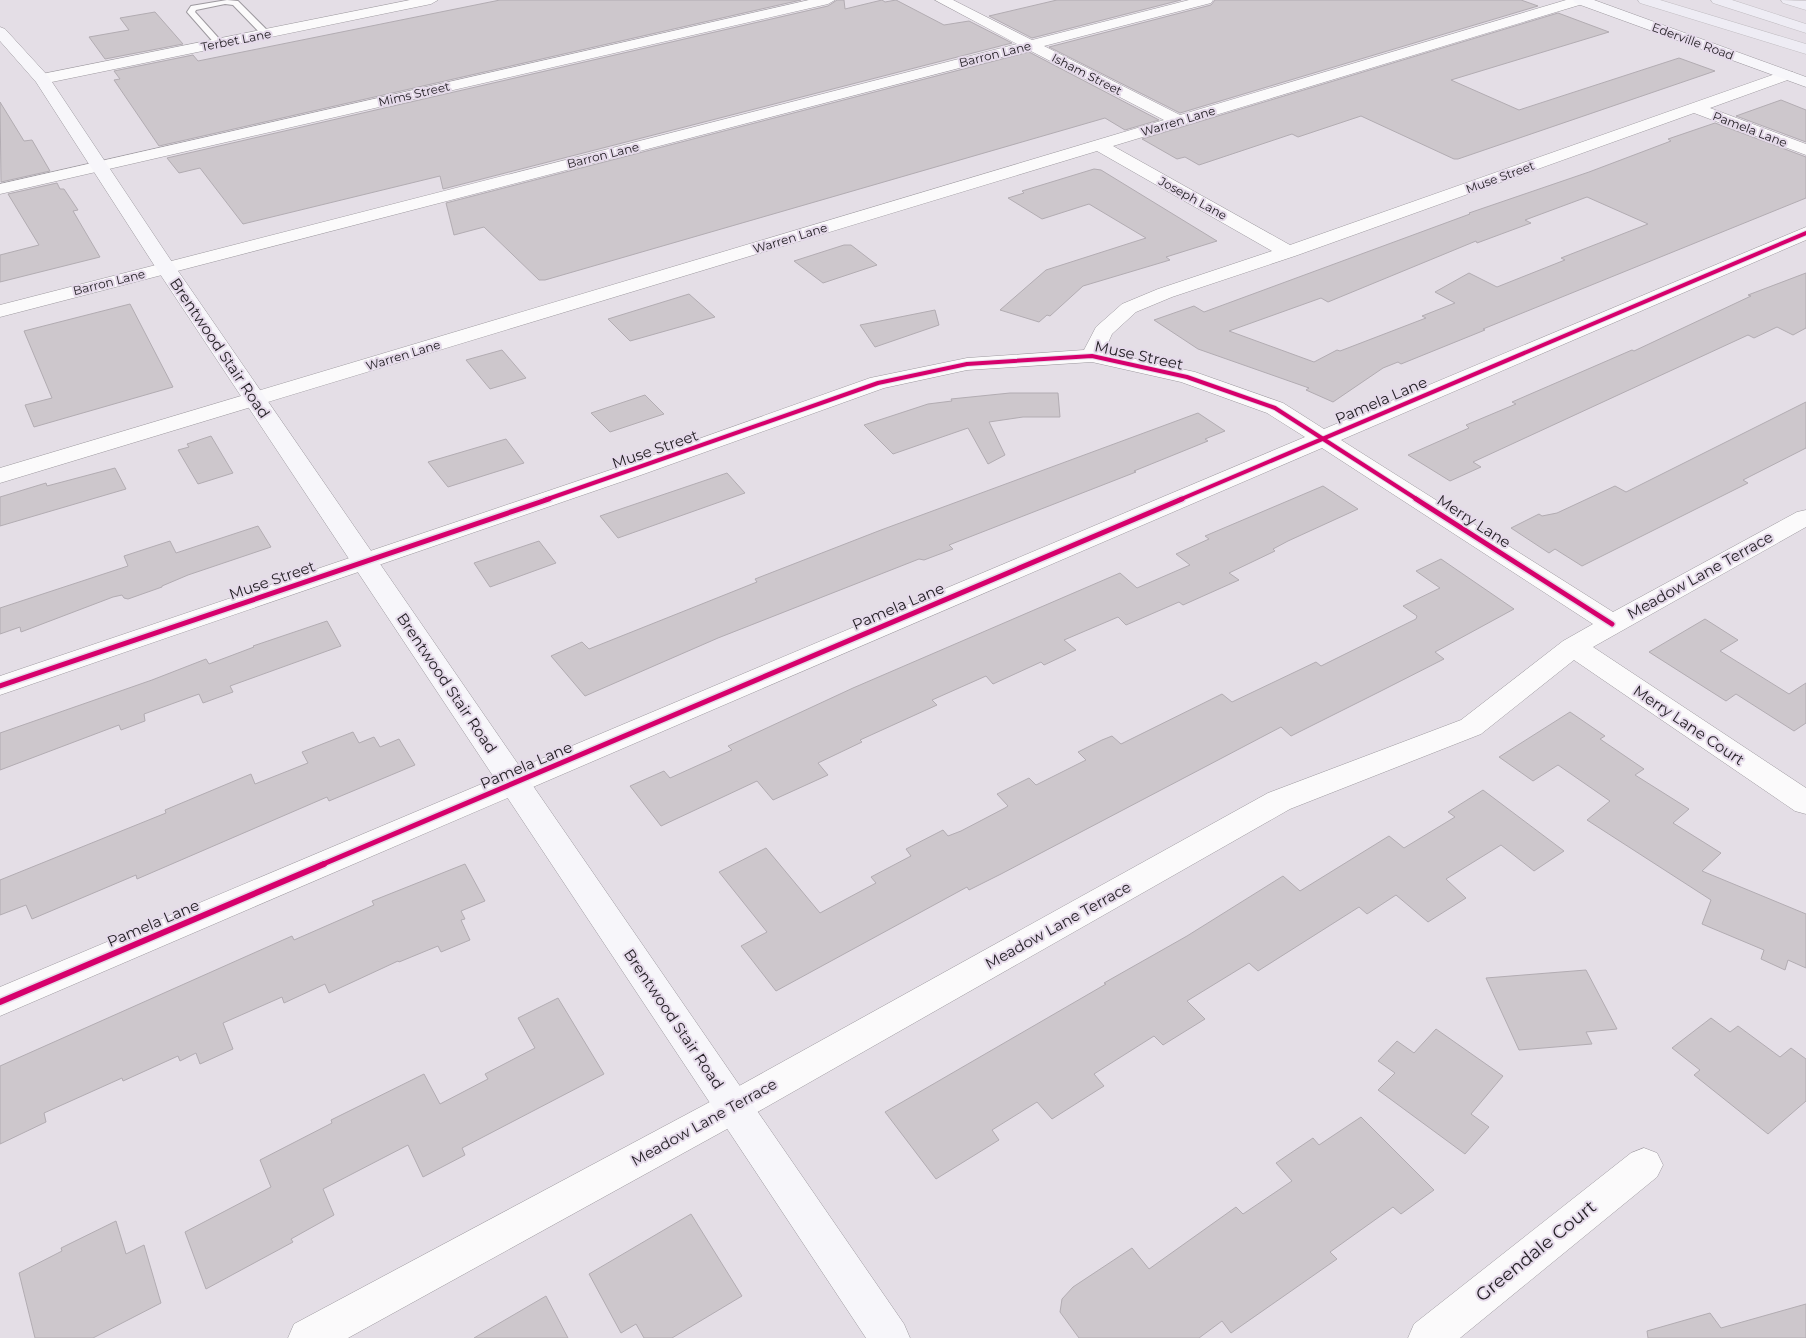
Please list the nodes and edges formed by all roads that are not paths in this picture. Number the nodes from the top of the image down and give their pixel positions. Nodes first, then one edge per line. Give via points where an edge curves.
1 (431, 0) edge
2 (828, 0) edge
3 (942, 0) edge
4 (1206, 0) edge
5 (1580, 0) edge
6 (1645, 0) edge
7 (1718, 0) edge
8 (1788, 0) edge
9 (1806, 6) edge
10 (1806, 29) edge
11 (0, 32) edge
12 (266, 34) junction
13 (219, 43) junction
14 (1030, 45) junction
15 (1806, 49) edge
16 (1787, 75) junction
17 (42, 79) junction
18 (1806, 82) edge
19 (1694, 108) junction
20 (1178, 121) junction
21 (1098, 145) junction
22 (1806, 150) edge
23 (99, 166) junction
24 (0, 189) edge
25 (1806, 233) edge
26 (1288, 252) junction
27 (166, 268) junction
28 (0, 310) edge
29 (1092, 356) junction
30 (256, 400) junction
31 (1323, 438) junction
32 (0, 476) edge
33 (1806, 517) edge
34 (365, 562) junction
35 (1612, 624) junction
36 (1573, 648) junction
37 (0, 686) edge
38 (515, 783) junction
39 (1806, 803) edge
40 (0, 1002) edge
41 (734, 1107) junction
42 (1644, 1165) dead end
43 (308, 1338) edge
44 (890, 1338) edge
45 (1428, 1338) edge

1 - 12 street, Terbet Lane
2 - 23 street, Mims Street
3 - 14 street, Isham Street
4 - 14 street, Barron Lane
5 - 16 main road, Ederville Road
5 - 20 street, Warren Lane
6 - 15 highway
7 - 10 highway
8 - 9 highway
11 - 17 main road, Brentwood Stair Road
12 - 13 street, Terbet Lane
12 - 13 lane via 235,3 194,8 191,12
13 - 17 street, Terbet Lane
14 - 20 street, Isham Street
14 - 27 street, Barron Lane
16 - 18 main road, Ederville Road
16 - 19 street, Muse Street
17 - 23 main road, Brentwood Stair Road
19 - 22 street, Pamela Lane
19 - 26 street, Muse Street
20 - 21 street, Warren Lane
21 - 26 street, Joseph Lane
21 - 30 street, Warren Lane
23 - 24 street, Mims Street
23 - 27 main road, Brentwood Stair Road
25 - 31 street, Pamela Lane
26 - 29 street, Muse Street via 1129,308 1102,331
27 - 28 street, Barron Lane
27 - 30 main road, Brentwood Stair Road
29 - 31 street, Muse Street via 1188,377 1275,408
29 - 34 street, Muse Street via 966,364 878,383
30 - 32 street, Warren Lane
30 - 34 main road, Brentwood Stair Road
31 - 35 street, Merry Lane
31 - 38 street, Pamela Lane
33 - 35 street, Meadow Lane Terrace
34 - 37 street, Muse Street
34 - 38 main road, Brentwood Stair Road
35 - 36 street, Meadow Lane Terrace
36 - 39 street, Merry Lane Court
36 - 41 street, Meadow Lane Terrace via 1471,727 1279,801
38 - 40 street, Pamela Lane
38 - 41 main road, Brentwood Stair Road
41 - 43 street, Meadow Lane Terrace
41 - 44 main road, Brentwood Stair Road
42 - 45 street, Greendale Court

